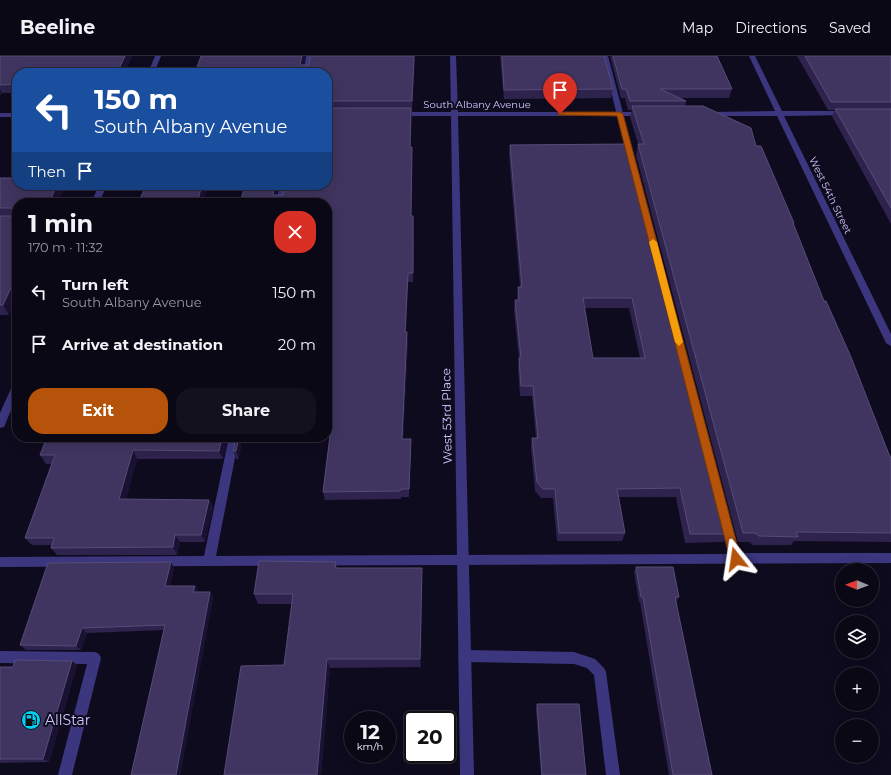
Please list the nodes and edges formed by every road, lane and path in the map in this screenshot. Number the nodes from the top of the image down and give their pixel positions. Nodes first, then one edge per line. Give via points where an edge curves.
1 (158, 56) edge
2 (309, 56) edge
3 (453, 56) edge
4 (605, 56) edge
5 (752, 56) edge
6 (153, 68) edge
7 (307, 68) edge
8 (853, 113) edge
9 (390, 114) edge
10 (454, 114) junction
11 (620, 114) junction
12 (651, 114) edge
13 (698, 114) edge
14 (780, 114) junction
15 (0, 115) edge
16 (12, 115) edge
17 (891, 343) edge
18 (12, 396) edge
19 (0, 424) edge
20 (233, 442) edge
21 (891, 558) edge
22 (736, 559) junction
23 (463, 560) junction
24 (209, 561) junction
25 (0, 562) edge
26 (464, 656) junction
27 (0, 657) edge
28 (65, 775) edge
29 (467, 775) edge
30 (613, 775) edge

1 - 6 street
2 - 7 street
3 - 10 street, West 53rd Place
4 - 11 street
5 - 14 street, West 54th Street
8 - 14 street
9 - 10 street, South Albany Avenue
10 - 11 street, South Albany Avenue
10 - 23 street, West 53rd Place
11 - 12 street, South Albany Avenue
11 - 22 street
13 - 14 street
14 - 17 street, West 54th Street
15 - 16 street
18 - 19 street
20 - 24 street
21 - 22 street
22 - 23 street
23 - 24 street
23 - 26 street, West 53rd Place
24 - 25 street
26 - 29 street, West 53rd Place
26 - 30 street via 574,658 591,663 600,672
27 - 28 street via 95,658

